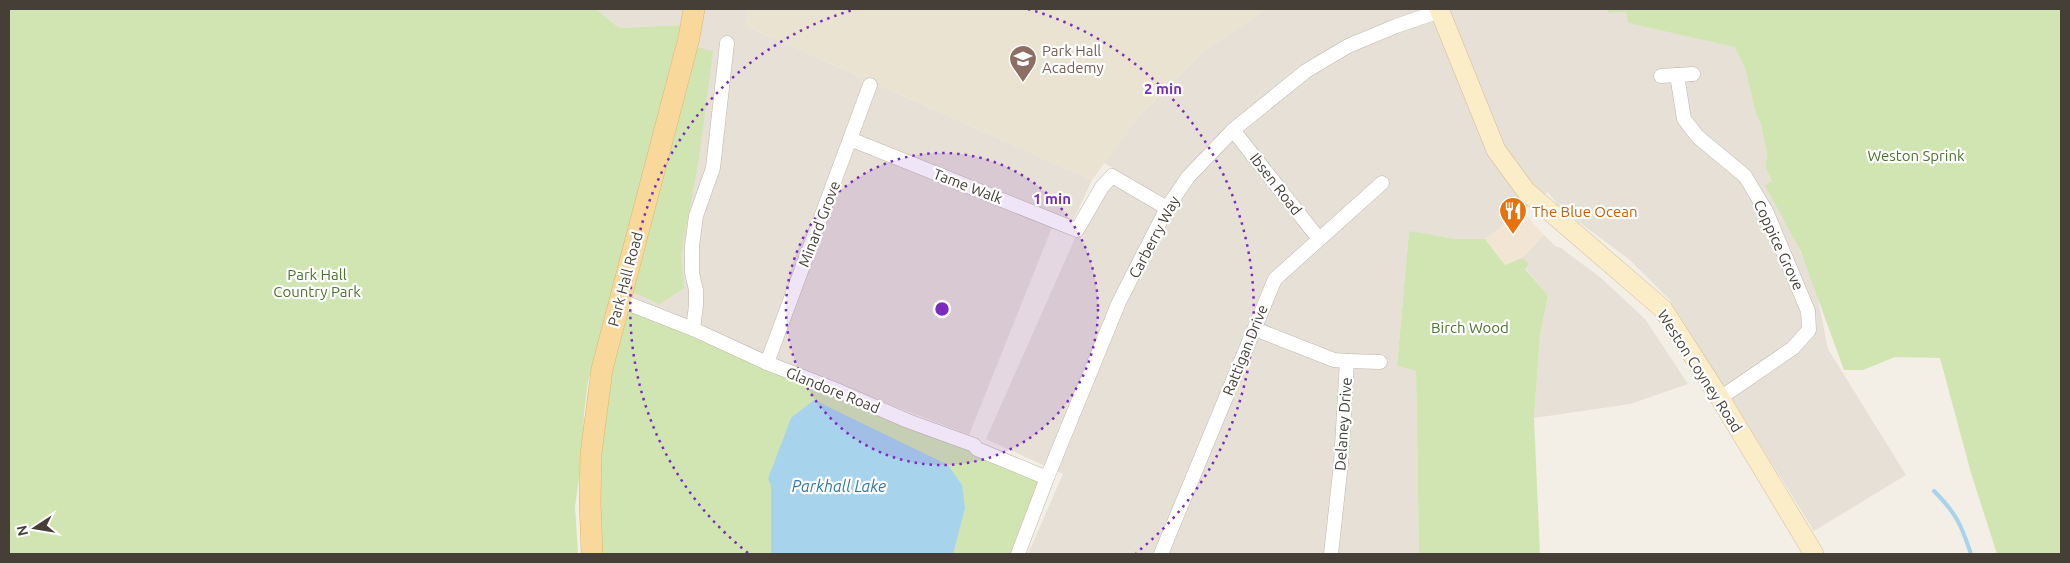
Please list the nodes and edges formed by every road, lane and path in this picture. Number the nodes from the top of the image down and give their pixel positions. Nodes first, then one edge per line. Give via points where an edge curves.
1 (694, 9) edge
2 (1440, 10) edge
3 (727, 43) dead end
4 (1693, 74) dead end
5 (1677, 75) junction
6 (1661, 76) dead end
7 (870, 85) dead end
8 (1233, 130) junction
9 (850, 139) junction
10 (1382, 183) dead end
11 (1167, 208) junction
12 (1319, 239) junction
13 (619, 300) junction
14 (693, 329) junction
15 (1255, 329) junction
16 (1347, 361) junction
17 (1380, 362) dead end
18 (766, 363) junction
19 (1720, 398) junction
20 (1047, 478) junction
21 (1023, 553) edge
22 (592, 554) edge
23 (1161, 554) edge
24 (1331, 554) edge
25 (1814, 554) edge

1 - 13 main road, Park Hall Road
2 - 8 street, Carberry Way via 1348,46 1306,71
2 - 19 street, Weston Coyney Road via 1496,150 1526,191 1663,309
3 - 14 street via 713,168 696,216 692,246 696,290
4 - 5 street
5 - 6 street
5 - 19 street, Coppice Grove via 1684,118 1698,137 1745,176 1766,211 1808,311 1809,330 1793,348
7 - 9 street, Minard Grove
8 - 11 street, Carberry Way via 1188,177
8 - 12 street, Ibsen Road
9 - 11 street, Tame Walk via 1077,230 1112,176
9 - 18 street, Minard Grove
10 - 12 street, Rattigan Drive
11 - 20 street, Carberry Way via 1119,302
12 - 15 street, Rattigan Drive via 1275,279
13 - 14 street, Glandore Road
13 - 22 main road, Park Hall Road via 602,369 591,454
14 - 18 street, Glandore Road
15 - 16 street, Delaney Drive via 1334,360
15 - 23 street, Rattigan Drive
16 - 17 street
16 - 24 street, Delaney Drive
18 - 20 street, Glandore Road via 974,445
19 - 25 street, Weston Coyney Road
20 - 21 street, Carberry Way

